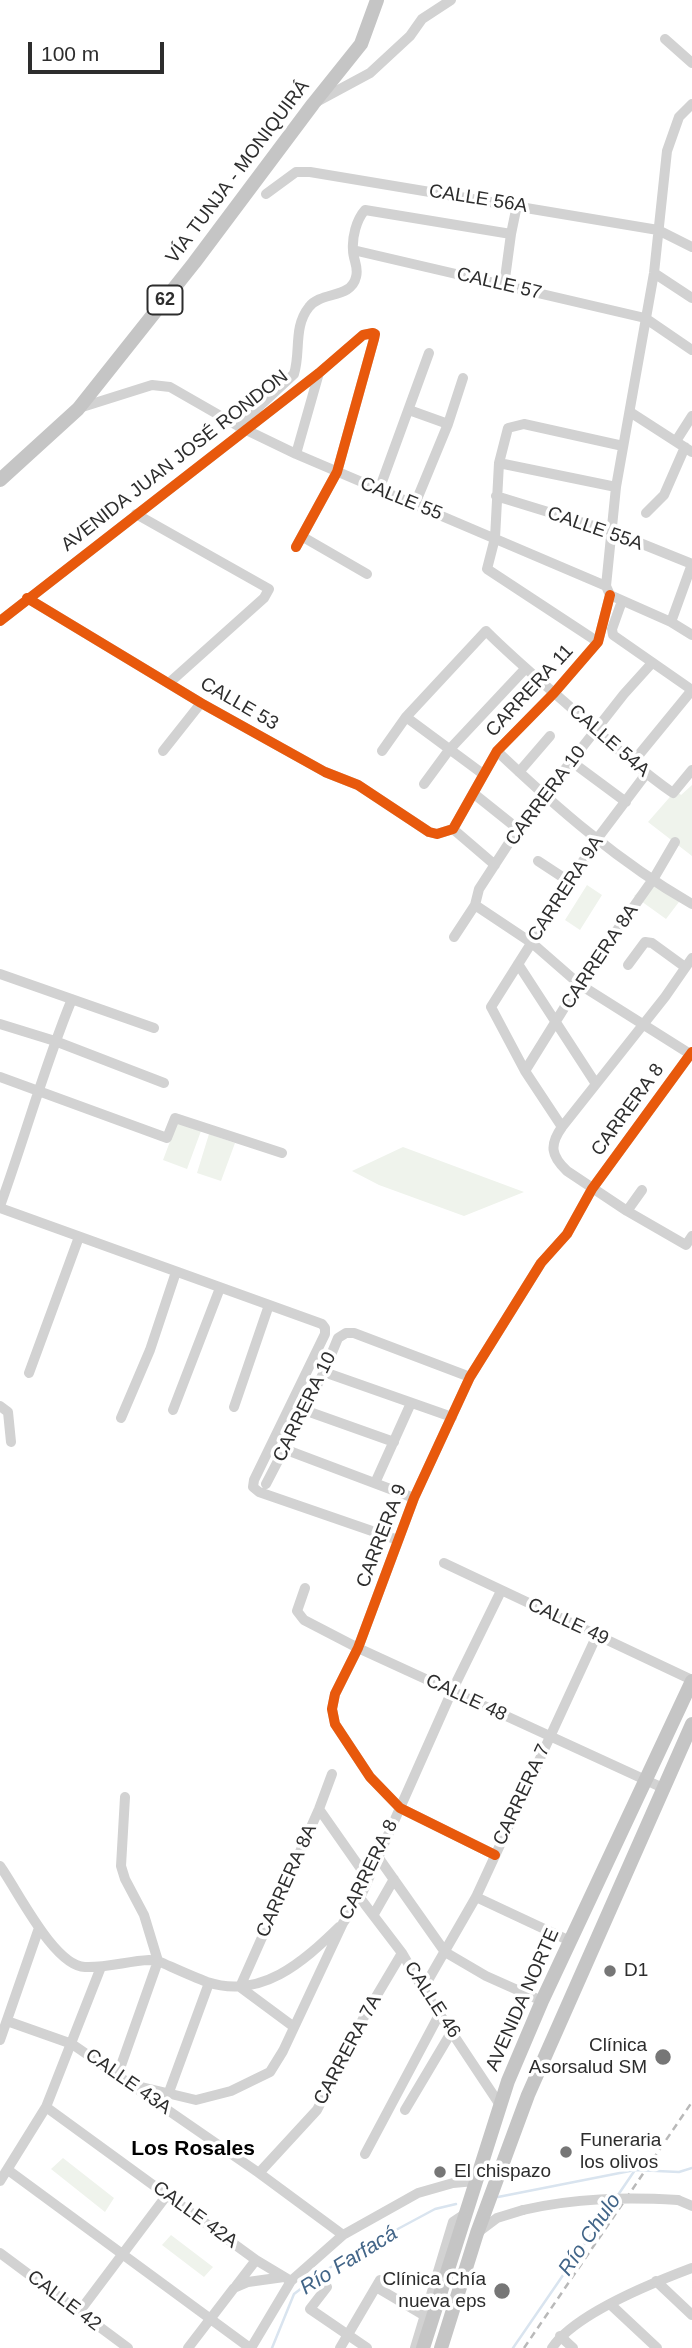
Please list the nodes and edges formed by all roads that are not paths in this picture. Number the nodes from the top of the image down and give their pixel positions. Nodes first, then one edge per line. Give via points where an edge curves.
1 (377, 0) edge
2 (451, 0) edge
3 (665, 39) dead end
4 (692, 63) edge
5 (313, 104) junction
6 (692, 104) edge
7 (266, 194) dead end
8 (517, 205) junction
9 (658, 230) junction
10 (510, 234) junction
11 (692, 247) edge
12 (352, 250) junction
13 (654, 272) junction
14 (504, 286) junction
15 (692, 298) edge
16 (645, 318) junction
17 (692, 350) edge
18 (429, 353) dead end
19 (318, 373) junction
20 (463, 378) dead end
21 (78, 409) junction
22 (409, 410) junction
23 (630, 412) junction
24 (692, 416) edge
25 (448, 424) junction
26 (242, 428) junction
27 (622, 446) junction
28 (684, 447) edge
29 (296, 454) junction
30 (499, 463) junction
31 (337, 472) junction
32 (0, 480) edge
33 (616, 487) junction
34 (379, 490) junction
35 (496, 496) junction
36 (415, 504) junction
37 (646, 513) dead end
38 (136, 514) junction
39 (610, 531) junction
40 (495, 538) junction
41 (692, 564) edge
42 (367, 574) dead end
43 (608, 590) junction
44 (27, 597) junction
45 (622, 601) junction
46 (0, 621) edge
47 (671, 622) junction
48 (692, 635) edge
49 (598, 642) junction
50 (652, 663) junction
51 (525, 669) junction
52 (169, 683) junction
53 (692, 690) edge
54 (554, 693) junction
55 (201, 703) junction
56 (406, 717) junction
57 (595, 731) junction
58 (550, 736) dead end
59 (449, 750) junction
60 (163, 751) dead end
61 (383, 751) dead end
62 (497, 751) junction
63 (572, 762) junction
64 (633, 762) junction
65 (519, 772) junction
66 (691, 773) edge
67 (483, 774) junction
68 (646, 774) junction
69 (424, 784) dead end
70 (473, 793) junction
71 (545, 796) junction
72 (626, 802) junction
73 (453, 829) junction
74 (519, 829) junction
75 (597, 839) junction
76 (675, 842) dead end
77 (538, 861) dead end
78 (495, 865) junction
79 (654, 878) junction
80 (570, 882) junction
81 (692, 904) edge
82 (475, 905) junction
83 (454, 937) dead end
84 (532, 943) junction
85 (692, 958) edge
86 (519, 964) junction
87 (628, 965) dead end
88 (685, 968) junction
89 (0, 974) edge
90 (579, 984) junction
91 (72, 999) junction
92 (555, 1023) junction
93 (0, 1024) edge
94 (643, 1024) junction
95 (154, 1028) dead end
96 (55, 1041) junction
97 (691, 1053) edge
98 (525, 1071) junction
99 (0, 1077) edge
100 (164, 1083) dead end
101 (596, 1084) junction
102 (40, 1090) junction
103 (562, 1127) junction
104 (282, 1153) dead end
105 (592, 1189) junction
106 (642, 1190) dead end
107 (0, 1207) edge
108 (627, 1211) junction
109 (79, 1237) junction
110 (689, 1240) edge
111 (176, 1272) junction
112 (220, 1288) junction
113 (269, 1305) junction
114 (324, 1372) junction
115 (29, 1373) dead end
116 (470, 1377) junction
117 (411, 1403) junction
118 (0, 1406) edge
119 (234, 1407) dead end
120 (173, 1410) dead end
121 (304, 1410) junction
122 (452, 1417) junction
123 (121, 1418) dead end
124 (11, 1441) dead end
125 (394, 1442) junction
126 (284, 1449) junction
127 (375, 1483) junction
128 (266, 1484) dead end
129 (414, 1498) junction
130 (398, 1540) junction
131 (444, 1563) dead end
132 (304, 1588) dead end
133 (500, 1591) junction
134 (597, 1635) junction
135 (358, 1648) junction
136 (692, 1680) edge
137 (452, 1691) junction
138 (692, 1724) edge
139 (549, 1737) junction
140 (332, 1774) dead end
141 (646, 1780) junction
142 (663, 1788) junction
143 (125, 1797) dead end
144 (400, 1808) junction
145 (319, 1809) junction
146 (495, 1855) junction
147 (378, 1857) junction
148 (0, 1866) edge
149 (368, 1879) junction
150 (394, 1879) junction
151 (476, 1897) junction
152 (360, 1898) junction
153 (374, 1914) junction
154 (343, 1923) junction
155 (39, 1928) junction
156 (570, 1941) junction
157 (314, 1952) junction
158 (445, 1952) junction
159 (402, 1953) junction
160 (158, 1961) junction
161 (325, 1963) junction
162 (101, 1967) junction
163 (209, 1983) junction
164 (240, 1987) junction
165 (423, 1989) junction
166 (542, 2001) junction
167 (440, 2013) junction
168 (7, 2021) junction
169 (294, 2026) junction
170 (452, 2031) junction
171 (0, 2040) edge
172 (72, 2043) junction
173 (118, 2074) junction
174 (133, 2085) junction
175 (169, 2092) junction
176 (500, 2105) junction
177 (46, 2107) junction
178 (405, 2110) dead end
179 (365, 2154) dead end
180 (8, 2170) junction
181 (259, 2173) junction
182 (0, 2181) edge
183 (475, 2181) junction
184 (167, 2195) junction
185 (692, 2206) edge
186 (465, 2214) junction
187 (477, 2233) junction
188 (343, 2235) junction
189 (0, 2253) edge
190 (123, 2256) junction
191 (256, 2260) junction
192 (692, 2268) edge
193 (287, 2279) junction
194 (656, 2281) junction
195 (327, 2287) dead end
196 (234, 2288) junction
197 (610, 2304) junction
198 (79, 2312) junction
199 (692, 2315) edge
200 (425, 2316) junction
201 (210, 2319) junction
202 (348, 2334) junction
203 (560, 2336) junction
204 (128, 2348) edge
205 (188, 2348) edge
206 (250, 2348) edge
207 (340, 2348) edge
208 (367, 2348) edge
209 (415, 2348) edge
210 (423, 2348) edge
211 (441, 2348) edge
212 (551, 2348) edge
213 (573, 2348) edge
214 (657, 2348) edge

1 - 5 main road, VÍA TUNJA - MONIQUIRÁ / 62 via 361,44
2 - 5 street via 422,19 370,73
3 - 4 street
5 - 21 main road, VÍA TUNJA - MONIQUIRÁ / 62
6 - 9 street, CARRERA 11 via 679,117 667,151
7 - 8 street, CALLE 56A via 296,172 310,172
8 - 9 street, CALLE 56A
8 - 10 street
9 - 11 street, CALLE 56A
9 - 13 street, CARRERA 11
10 - 12 street via 365,210
10 - 14 street
12 - 14 street, CALLE 57
12 - 26 street via 357,275 352,286 309,306 299,328 294,374
13 - 15 street
13 - 16 street, CARRERA 11
14 - 16 street, CALLE 57
16 - 17 street
16 - 23 street, CARRERA 11
18 - 22 street
19 - 26 street, AVENIDA JUAN JOSÉ RONDON
19 - 29 street
19 - 31 street, AVENIDA JUAN JOSÉ RONDON via 363,335 375,334
20 - 25 street
21 - 26 street, CALLE 55 via 160,384
21 - 32 main road, VÍA TUNJA - MONIQUIRÁ / 62
22 - 25 street
22 - 34 street
23 - 27 street, CARRERA 11
23 - 28 street
24 - 28 street
25 - 36 street
26 - 29 street, CALLE 55
26 - 38 street, AVENIDA JUAN JOSÉ RONDON
27 - 30 street via 515,425 508,428
27 - 33 street, CARRERA 11
28 - 37 street via 664,495
29 - 31 street, CALLE 55
30 - 33 street
30 - 35 street
31 - 34 street, CALLE 55
31 - 42 street via 299,542
33 - 39 street, CARRERA 11
34 - 36 street, CALLE 55
35 - 39 street, CALLE 55A
35 - 40 street
36 - 40 street, CALLE 55
38 - 44 street, AVENIDA JUAN JOSÉ RONDON
38 - 52 street via 269,589
39 - 41 street, CALLE 55A
39 - 43 street, CARRERA 11
40 - 43 street
40 - 49 street via 487,569
41 - 47 street
43 - 45 street
43 - 49 street, CARRERA 11
44 - 46 street, AVENIDA JUAN JOSÉ RONDON
44 - 52 street, CALLE 53
45 - 47 street
45 - 50 street via 613,635
47 - 48 street
49 - 54 street, CARRERA 11
50 - 53 street
50 - 57 street, CARRERA 10
51 - 54 street, CALLE 54A
51 - 56 street, CALLE 54A via 486,631
51 - 59 street
52 - 55 street, CALLE 53
53 - 64 street
54 - 57 street, CALLE 54A
54 - 62 street, CARRERA 11
55 - 60 street
55 - 73 street, CALLE 53 via 358,785 423,829 437,834
56 - 59 street
56 - 61 street
57 - 63 street, CARRERA 10
57 - 64 street, CALLE 54A
58 - 65 street
59 - 67 street
59 - 69 street
62 - 65 street
62 - 67 street, CARRERA 11
63 - 71 street, CARRERA 10
63 - 72 street
64 - 68 street, CALLE 54A
65 - 71 street
66 - 68 street, CALLE 54A via 673,793
67 - 70 street, CARRERA 11
68 - 72 street, CARRERA 9A
70 - 73 street, CARRERA 11
70 - 74 street
71 - 74 street, CARRERA 10
71 - 75 street
72 - 75 street, CARRERA 9A
73 - 78 street
74 - 78 street, CARRERA 10
75 - 79 street
75 - 80 street, CARRERA 9A
76 - 79 street, CARRERA 8A
77 - 80 street
78 - 82 street, CARRERA 10 via 477,893
79 - 81 street
79 - 90 street, CARRERA 8A
80 - 84 street, CARRERA 9A
82 - 83 street, CARRERA 10
82 - 84 street
84 - 86 street, CARRERA 9A
84 - 90 street
85 - 88 street
86 - 92 street
86 - 98 street, CARRERA 9A via 491,1007
87 - 88 street via 645,942
88 - 94 street
89 - 91 street
90 - 92 street, CARRERA 8A
90 - 94 street
91 - 95 street
91 - 96 street
92 - 98 street, CARRERA 8A
92 - 101 street
93 - 96 street
94 - 97 street
94 - 101 street
96 - 100 street
96 - 102 street
97 - 105 street, CARRERA 8
98 - 103 street
99 - 102 street
101 - 103 street
102 - 104 street via 167,1138 175,1118
102 - 107 street
103 - 105 street via 553,1150 559,1163
105 - 108 street
105 - 116 street, CARRERA 8 via 567,1234 541,1263
106 - 108 street
107 - 109 street
108 - 110 street
109 - 111 street
109 - 115 street
111 - 112 street
111 - 123 street
112 - 113 street
112 - 120 street
113 - 119 street
113 - 130 street via 321,1324 325,1334 253,1487
114 - 116 street, CARRERA 10 via 338,1338 354,1333
114 - 117 street
114 - 121 street, CARRERA 10
116 - 122 street, CARRERA 9
117 - 122 street
117 - 125 street
118 - 124 street via 8,1412
121 - 125 street
121 - 126 street, CARRERA 10
122 - 129 street, CARRERA 9
125 - 127 street
126 - 127 street
126 - 128 street, CARRERA 10
127 - 129 street
129 - 130 street, CARRERA 9
130 - 135 street, CARRERA 9
131 - 133 street, CALLE 49
132 - 135 street, CALLE 48 via 297,1611 300,1616
133 - 134 street, CALLE 49
133 - 137 street, CARRERA 8
134 - 136 street, CALLE 49
134 - 139 street, CARRERA 7
135 - 137 street, CALLE 48
135 - 144 street, CARRERA 9 via 335,1694 333,1718 377,1785
136 - 141 main road, AVENIDA NORTE
137 - 139 street, CALLE 48
137 - 144 street, CARRERA 8
138 - 142 main road
139 - 141 street, CALLE 48
139 - 146 street, CARRERA 7
140 - 145 street, CARRERA 8A
141 - 142 street, CALLE 48
141 - 156 main road, AVENIDA NORTE
142 - 187 main road via 528,2095
143 - 160 street via 121,1866 144,1915
144 - 146 street
144 - 147 street, CARRERA 8
145 - 149 street
145 - 164 street, CARRERA 8A
146 - 151 street, CARRERA 7
147 - 149 street, CARRERA 8
147 - 150 street
148 - 155 street
149 - 152 street, CARRERA 8
150 - 153 street
150 - 158 street
151 - 156 street
151 - 158 street, CARRERA 7
152 - 153 street, CALLE 46
152 - 154 street, CARRERA 8
153 - 159 street, CALLE 46
154 - 157 street
154 - 161 street, CARRERA 8
155 - 162 street via 75,1966
155 - 168 street
156 - 166 main road, AVENIDA NORTE
157 - 161 street
157 - 164 street via 286,1973
158 - 165 street, CARRERA 7
158 - 166 street
159 - 165 street, CALLE 46
159 - 181 street, CARRERA 7A via 317,2110
160 - 162 street
160 - 163 street
160 - 173 street
161 - 169 street, CARRERA 8
162 - 172 street
163 - 164 street
163 - 175 street
164 - 169 street
165 - 167 street, CALLE 46
166 - 176 main road, AVENIDA NORTE
167 - 170 street, CALLE 46
167 - 179 street
168 - 171 street
168 - 172 street, CALLE 43A
169 - 175 street, CARRERA 8 via 270,2072 210,2098 185,2098
170 - 176 street, CALLE 46
170 - 178 street
172 - 173 street, CALLE 43A
172 - 177 street
173 - 174 street, CALLE 43A
174 - 175 street
174 - 181 street, CALLE 43A
176 - 183 main road, AVENIDA NORTE
177 - 180 street
177 - 184 street, CALLE 42A
180 - 182 street
180 - 190 street
181 - 188 street, CALLE 43A
183 - 186 main road, AVENIDA NORTE
183 - 188 street via 418,2193
184 - 190 street
184 - 191 street, CALLE 42A
185 - 187 street, bridge via 678,2200 598,2198 550,2204 497,2218
186 - 200 street via 453,2222
186 - 210 main road, AVENIDA NORTE
187 - 211 main road
188 - 193 street
189 - 198 street, CALLE 42
190 - 198 street
190 - 201 street
191 - 193 street, CALLE 42A
191 - 196 street
192 - 194 street
193 - 196 street via 248,2282
193 - 206 street
194 - 197 street
194 - 199 street
195 - 202 street via 310,2309
196 - 201 street
197 - 203 street
197 - 214 street
198 - 204 street, CALLE 42
200 - 202 street via 378,2283
200 - 209 street
201 - 205 street
201 - 206 street
202 - 207 street
202 - 208 street
203 - 212 street
203 - 213 street

